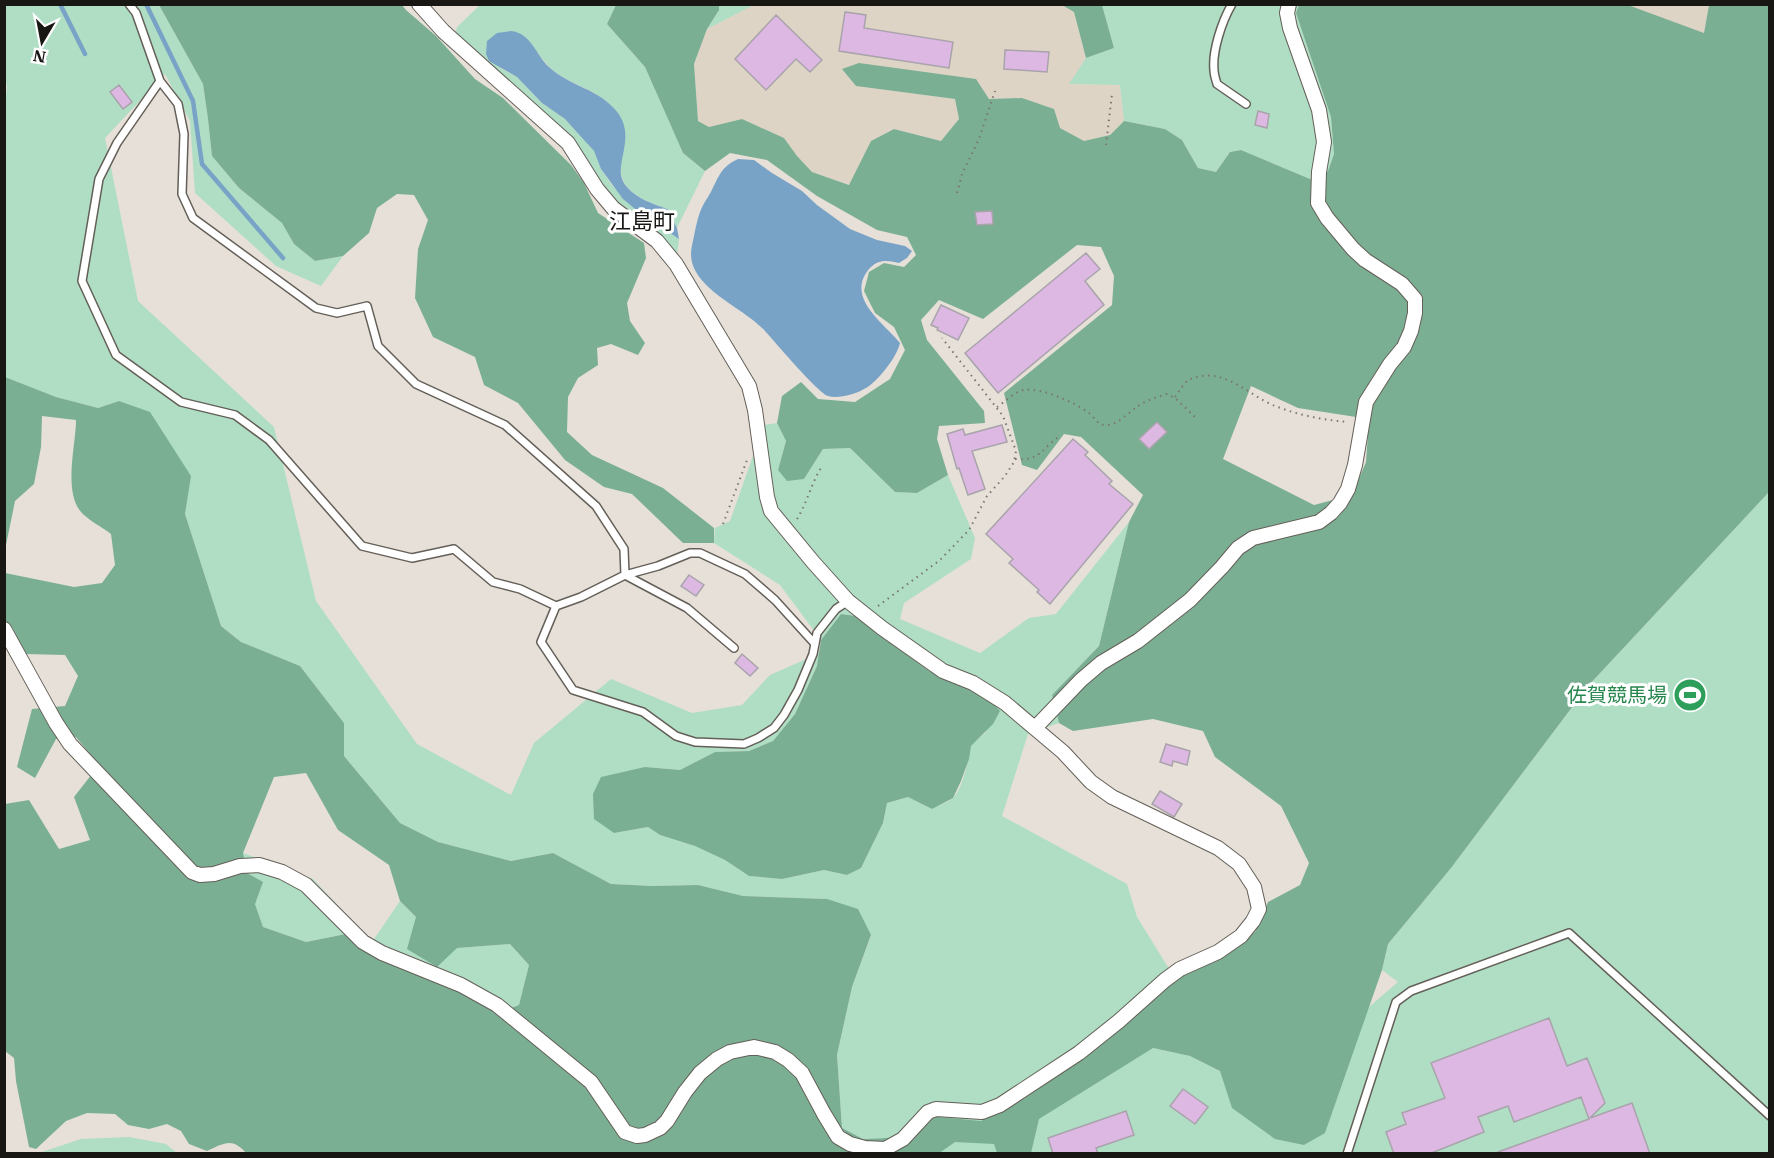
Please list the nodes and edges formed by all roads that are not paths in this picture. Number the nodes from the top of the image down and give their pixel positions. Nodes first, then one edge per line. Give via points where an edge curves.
1 (129, 4) edge
2 (418, 4) edge
3 (1232, 4) edge
4 (1289, 4) edge
5 (160, 81) junction
6 (1246, 104) dead end
7 (625, 574) junction
8 (849, 601) junction
9 (556, 606) junction
10 (4, 629) edge
11 (814, 644) junction
12 (734, 648) dead end
13 (1035, 728) junction
14 (1770, 1116) edge
15 (1347, 1154) edge

1 - 5 lane via 136,13
2 - 8 street via 568,143 613,208 657,241 676,264 749,386 771,511
3 - 6 lane via 1217,44 1214,69 1217,84
4 - 13 street via 1290,28 1318,110 1324,142 1318,203 1353,249 1402,284 1415,299 1407,339 1366,402 1348,489 1331,513 1319,522 1253,538 1238,548 1190,600 1138,641 1101,663
5 - 7 lane via 178,104 184,134 182,194 192,218 316,308 337,312 367,306 378,346 417,384 505,425 596,506 624,549
5 - 9 lane via 117,143 99,180 82,281 116,355 181,402 235,415 269,440 362,546 412,558 454,549 493,582 520,589
7 - 9 lane
7 - 11 lane via 700,553 745,574 776,600
7 - 12 lane via 687,608
8 - 11 lane via 836,609 817,633
8 - 13 street via 943,670 1005,703
9 - 11 lane via 542,642 573,690 643,712 676,736 695,742 744,744 774,728 798,690
10 - 13 street via 70,744 192,872 214,874 259,866 282,872 306,885 363,942 497,1005 591,1082 625,1132 638,1136 660,1128 700,1073 717,1059 754,1047 774,1052 802,1073 838,1137 865,1148 885,1149 903,1139 928,1112 982,1112 1000,1105 1079,1053 1180,969 1218,952 1241,936 1259,909 1254,887 1239,864 1218,848 1112,797
14 - 15 lane via 1569,933 1411,991 1396,1002

